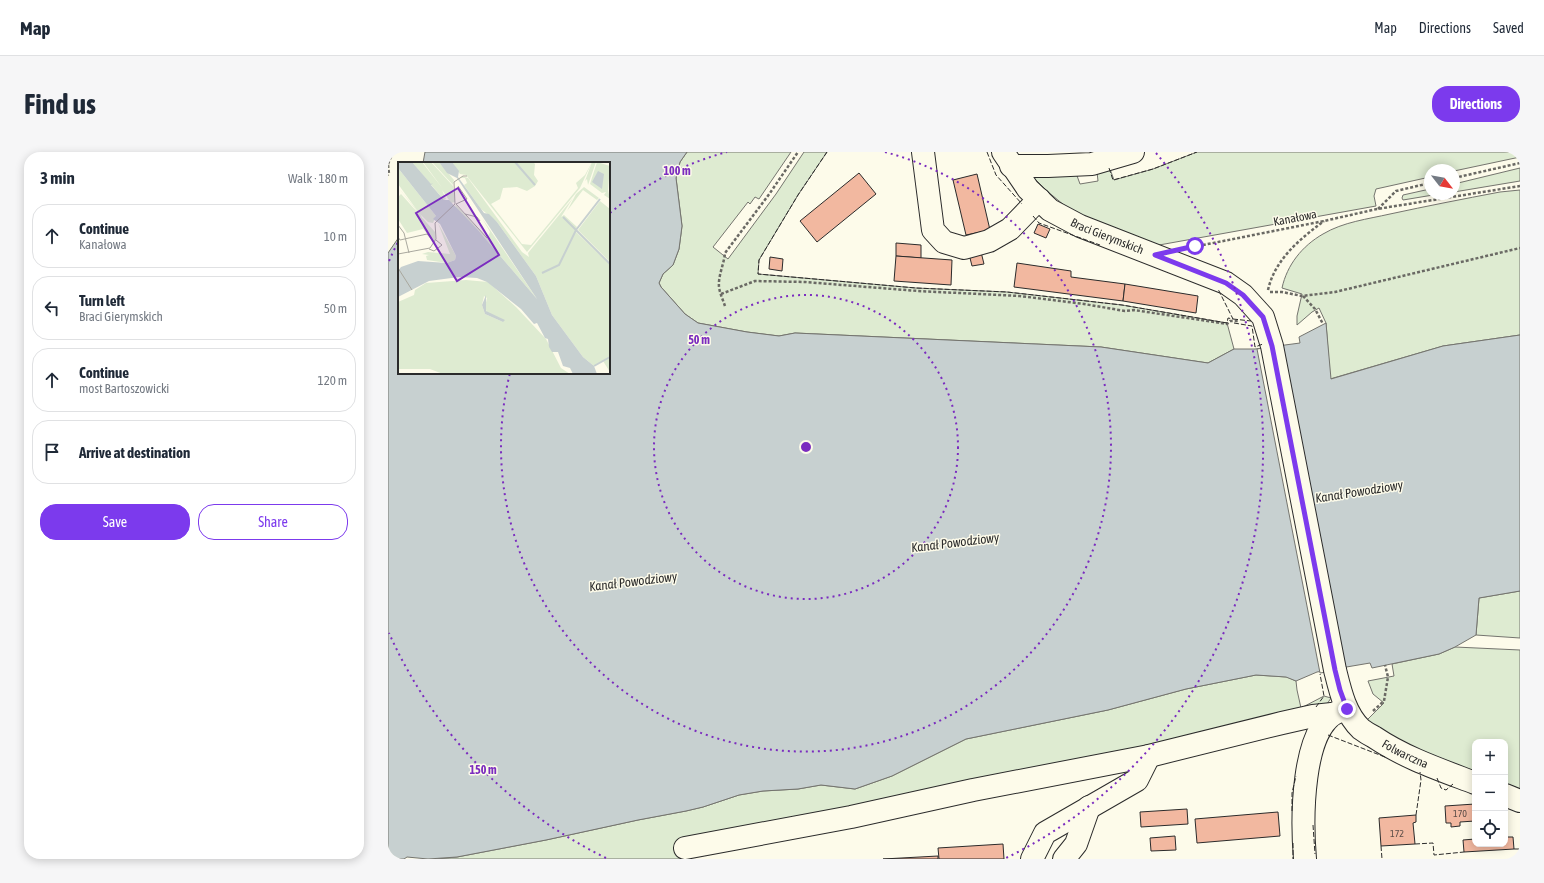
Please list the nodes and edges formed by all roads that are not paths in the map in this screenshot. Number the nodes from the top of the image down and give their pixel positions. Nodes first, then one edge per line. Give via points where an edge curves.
1 (923, 152) edge
2 (1133, 152) edge
3 (1007, 159) edge
4 (1038, 199) junction
5 (1335, 670) joint
6 (1340, 712) junction
7 (1149, 756) junction
8 (1472, 783) edge
9 (1508, 796) edge
10 (1520, 801) edge
11 (1089, 807) junction
12 (685, 848) dead end
13 (1032, 859) edge
14 (1064, 859) edge
15 (1305, 859) edge

1 - 4 street via 933,230 944,242 964,248 990,240 1010,229
2 - 3 street via 1092,164
3 - 4 street, Braci Gierymskich via 1028,190
4 - 5 street, Braci Gierymskich via 1050,210 1080,226 1226,283 1243,295 1263,317 1272,346
5 - 6 street, Folwarczna via 1340,690
6 - 7 street via 1282,723
6 - 8 street, Folwarczna via 1384,744 1415,760
6 - 15 street via 1320,731 1311,754 1303,798 1302,832
7 - 11 street via 1137,780
7 - 12 street
9 - 10 street
11 - 13 street via 1045,833
11 - 14 street via 1076,844

